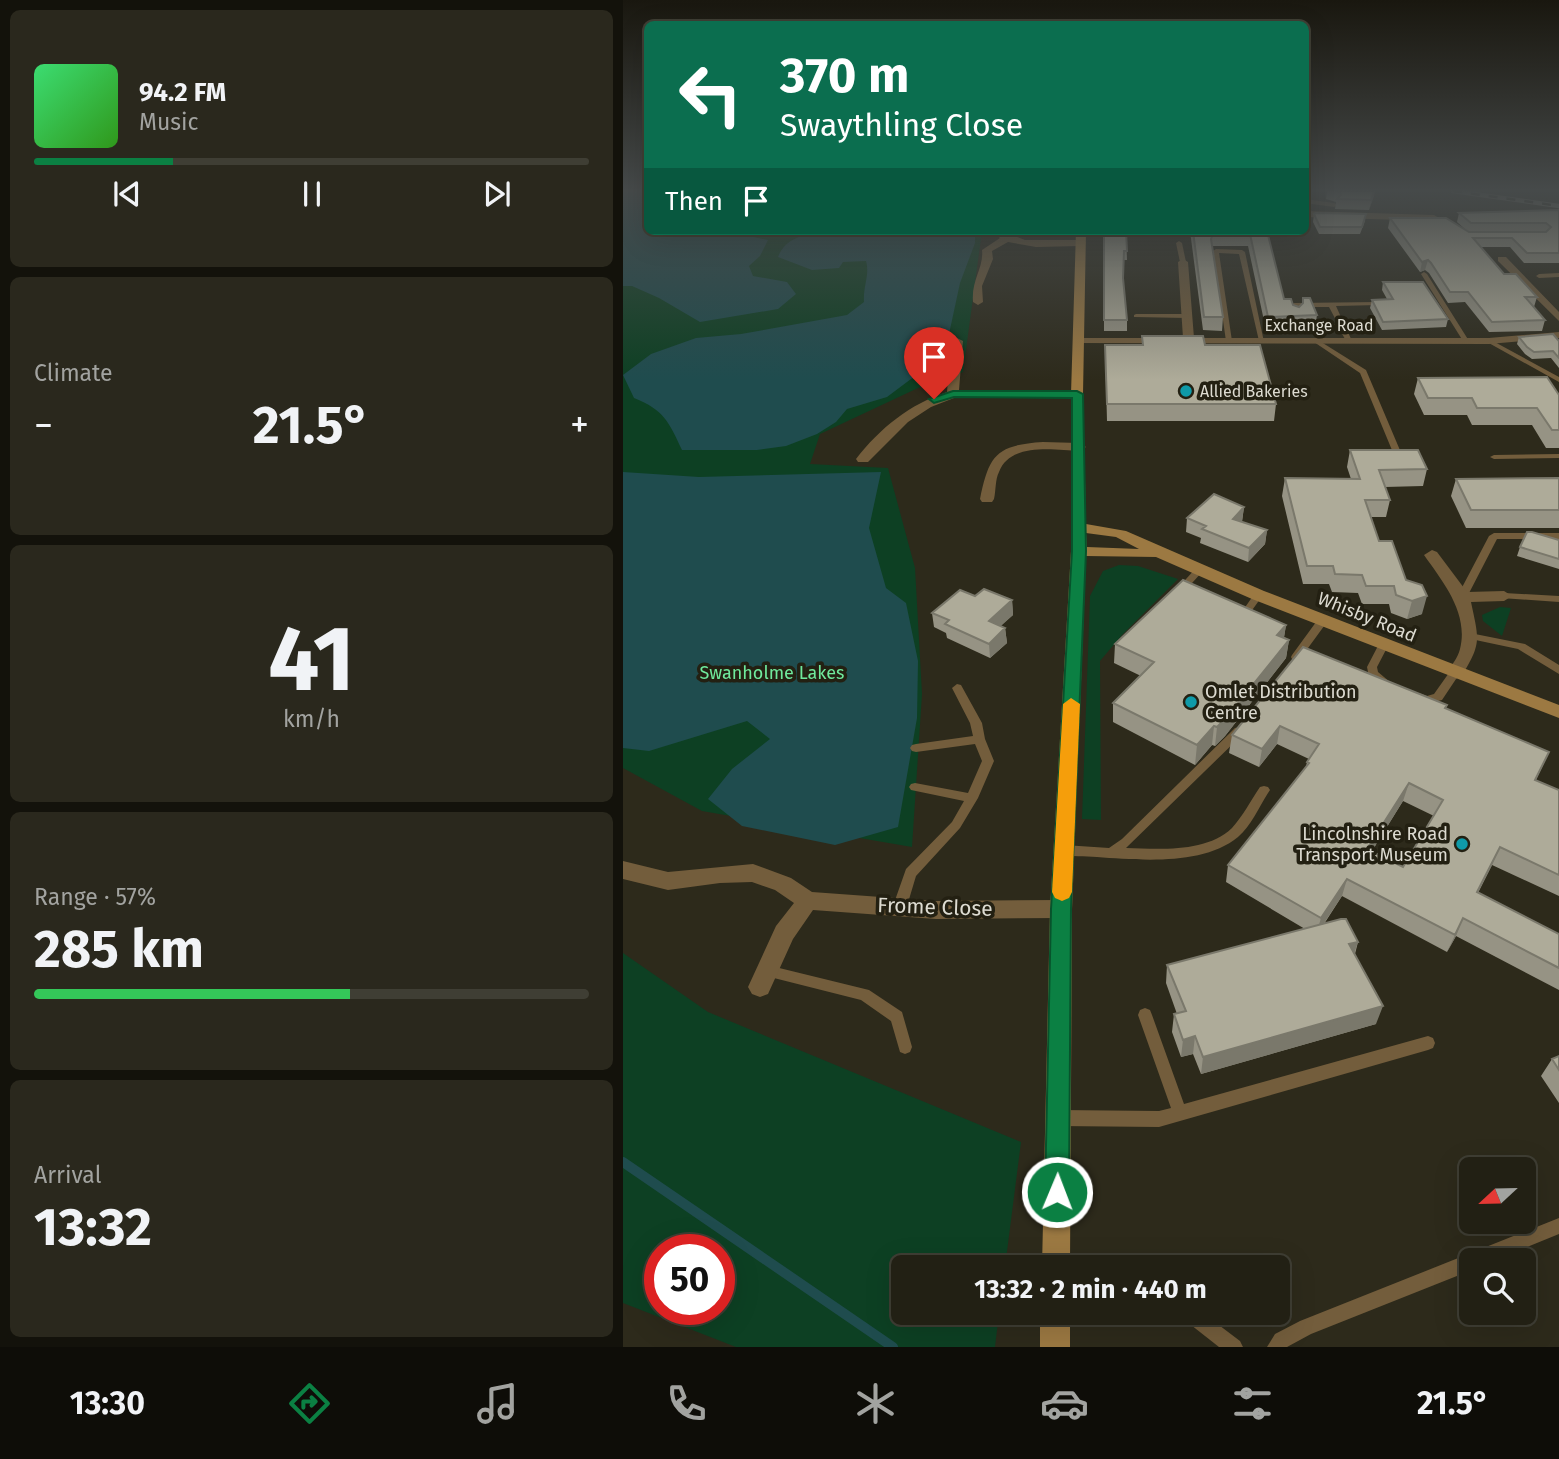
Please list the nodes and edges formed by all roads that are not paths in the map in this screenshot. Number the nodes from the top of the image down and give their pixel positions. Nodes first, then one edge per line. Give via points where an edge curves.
1 (987, 254) edge
2 (1081, 254) edge
3 (1181, 254) edge
4 (1216, 254) edge
5 (1242, 254) edge
6 (1502, 259) dead end
7 (1183, 262) joint
8 (1552, 268) edge
9 (1424, 274) edge
10 (1559, 275) edge
11 (1519, 276) junction
12 (1539, 276) joint
13 (978, 302) dead end
14 (1377, 304) edge
15 (1332, 305) junction
16 (1136, 316) dead end
17 (1187, 316) junction
18 (1296, 316) edge
19 (1559, 318) edge
20 (1325, 326) dead end
21 (1342, 326) junction
22 (1370, 326) dead end
23 (1559, 335) edge
24 (957, 341) dead end
25 (1079, 341) junction
26 (1189, 341) junction
27 (1229, 341) junction
28 (1262, 341) junction
29 (1316, 341) junction
30 (1349, 341) junction
31 (1465, 341) junction
32 (1489, 341) junction
33 (1559, 380) edge
34 (953, 394) junction
35 (1077, 394) junction
36 (1079, 447) junction
37 (1398, 455) edge
38 (1559, 456) edge
39 (1494, 457) dead end
40 (863, 459) dead end
41 (987, 499) dead end
42 (1078, 528) junction
43 (1559, 536) edge
44 (1079, 551) junction
45 (1161, 554) junction
46 (1432, 555) dead end
47 (1199, 570) junction
48 (1181, 590) junction
49 (1258, 595) junction
50 (1193, 596) edge
51 (1504, 596) joint
52 (1462, 597) junction
53 (1172, 598) edge
54 (1559, 599) edge
55 (1229, 612) edge
56 (1242, 618) junction
57 (1323, 620) junction
58 (1254, 624) edge
59 (1470, 636) junction
60 (1291, 641) edge
61 (1384, 644) junction
62 (1304, 647) junction
63 (1288, 668) edge
64 (1559, 670) edge
65 (1455, 673) junction
66 (957, 688) dead end
67 (1559, 712) edge
68 (1247, 720) edge
69 (979, 739) junction
70 (916, 748) dead end
71 (915, 787) dead end
72 (1263, 790) dead end
73 (972, 798) junction
74 (1064, 850) junction
75 (1112, 852) junction
76 (623, 870) edge
77 (808, 901) junction
78 (900, 906) junction
79 (1061, 909) junction
80 (763, 979) joint
81 (1145, 1015) dead end
82 (1428, 1043) dead end
83 (905, 1046) dead end
84 (1180, 1113) junction
85 (1058, 1118) junction
86 (1559, 1226) edge
87 (1503, 1248) edge
88 (1056, 1255) edge
89 (1459, 1266) edge
90 (1055, 1325) edge
91 (1205, 1325) edge
92 (1055, 1347) edge
93 (1234, 1347) edge
94 (1276, 1347) edge

1 - 13 street via 977,286
2 - 25 main road
3 - 7 lane
4 - 27 lane
5 - 28 lane
6 - 11 street
7 - 17 street
8 - 10 lane
9 - 31 lane
10 - 12 lane
11 - 12 street
11 - 19 street
14 - 15 lane
15 - 18 lane via 1294,305
15 - 21 lane
16 - 17 lane
17 - 26 street
20 - 21 lane
21 - 22 lane
21 - 30 lane
23 - 32 street, Exchange Road
24 - 34 street
25 - 26 street, Exchange Road
25 - 35 main road
26 - 27 street, Exchange Road
27 - 28 street, Exchange Road
28 - 29 street, Exchange Road
29 - 30 street, Exchange Road
29 - 37 lane via 1363,372
30 - 31 street, Exchange Road
31 - 32 street, Exchange Road
32 - 33 lane
34 - 35 street
34 - 40 street via 907,415
35 - 36 main road
36 - 41 street via 1015,450 992,471
36 - 42 main road
38 - 39 lane
42 - 44 main road
42 - 45 main road, Whisby Road via 1121,534
43 - 52 lane via 1494,536
44 - 45 main road, Whisby Road
44 - 74 main road
45 - 47 main road, Whisby Road
46 - 52 street
47 - 48 lane
47 - 49 main road, Whisby Road
48 - 50 lane
48 - 53 lane
49 - 56 lane
49 - 57 main road, Whisby Road
51 - 52 street
51 - 54 lane
52 - 59 street
55 - 56 lane
56 - 58 lane
57 - 61 main road, Whisby Road
57 - 62 lane
59 - 64 lane via 1521,646
59 - 65 street via 1468,652
60 - 62 lane
61 - 65 main road, Whisby Road
61 - 65 lane via 1373,674 1426,700 1438,697
62 - 63 lane
65 - 67 main road, Whisby Road
66 - 69 lane via 976,723
68 - 75 lane via 1231,741
69 - 70 lane
69 - 73 lane via 988,761
71 - 73 lane
72 - 75 lane via 1232,835 1208,848 1152,855
73 - 78 lane via 956,825 910,873
74 - 75 lane
74 - 79 main road
76 - 77 street, Frome Close via 668,881 753,873 783,884
77 - 78 street, Frome Close
77 - 80 street via 784,933
78 - 79 street, Frome Close
79 - 85 main road
80 - 83 lane via 864,994 897,1017
81 - 84 lane
82 - 84 lane
84 - 85 lane via 1159,1119
85 - 88 main road
86 - 87 lane
89 - 94 lane via 1306,1328
90 - 92 main road
91 - 93 lane

